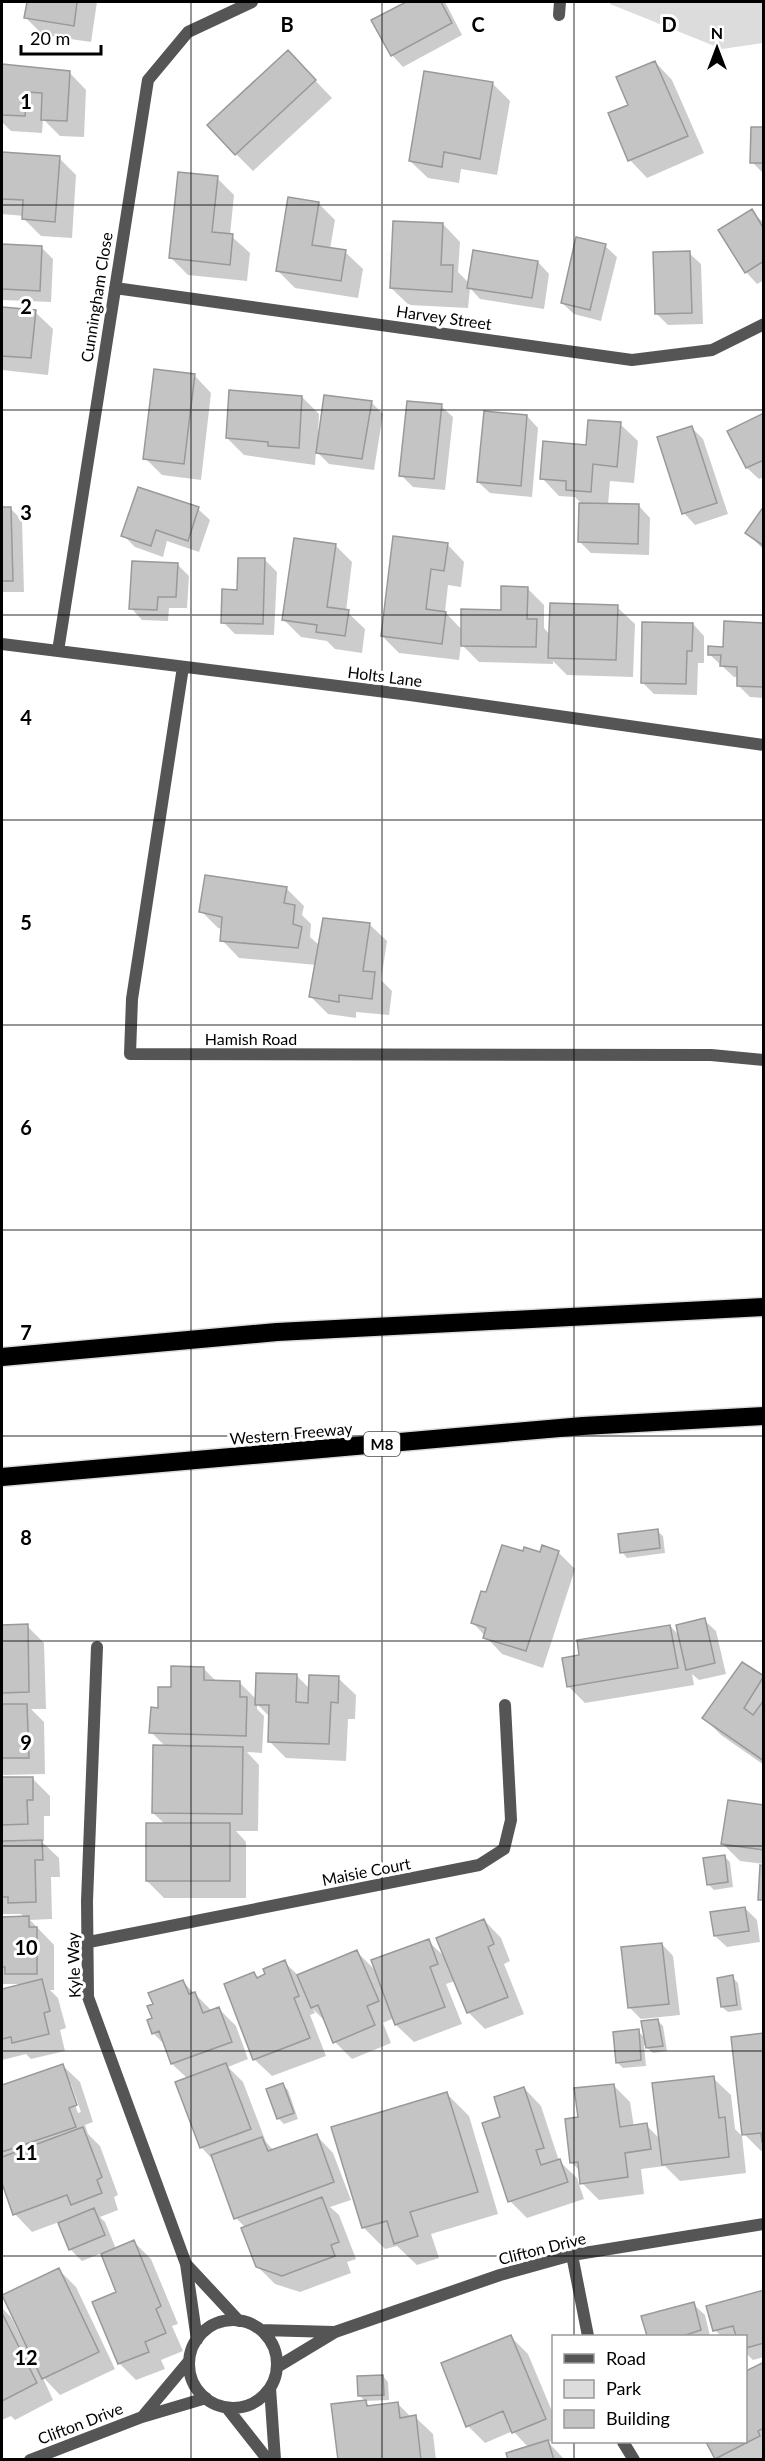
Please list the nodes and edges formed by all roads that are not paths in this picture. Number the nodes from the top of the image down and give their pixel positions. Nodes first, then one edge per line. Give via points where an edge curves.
1 (252, 2) edge
2 (560, 2) edge
3 (559, 15) dead end
4 (115, 288) junction
5 (764, 324) edge
6 (2, 644) edge
7 (58, 651) junction
8 (183, 667) junction
9 (764, 745) edge
10 (764, 1060) edge
11 (764, 1307) edge
12 (2, 1357) edge
13 (764, 1416) edge
14 (2, 1478) edge
15 (97, 1647) dead end
16 (505, 1705) dead end
17 (88, 1942) junction
18 (764, 2224) edge
19 (572, 2256) junction
20 (186, 2264) junction
21 (239, 2321) junction
22 (261, 2330) junction
23 (335, 2332) junction
24 (588, 2335) edge
25 (197, 2340) junction
26 (189, 2361) junction
27 (277, 2367) junction
28 (270, 2388) junction
29 (206, 2398) junction
30 (227, 2408) junction
31 (142, 2417) junction
32 (624, 2443) edge
33 (30, 2460) edge
34 (268, 2460) edge
35 (275, 2460) edge
36 (633, 2460) edge

1 - 4 street, Cunningham Close via 188,32 148,80
2 - 3 street
4 - 5 street, Harvey Street via 632,360 712,350
4 - 7 street, Cunningham Close
6 - 7 street, Holts Lane
7 - 8 street, Holts Lane
8 - 9 street, Holts Lane
8 - 10 street, Hamish Road via 132,999 130,1054 711,1055
11 - 12 highway via 288,1332
13 - 14 highway, Western Freeway / M8 via 571,1427
15 - 17 street, Kyle Way
16 - 17 street, Maisie Court via 511,1820 504,1849 479,1865
17 - 20 street, Kyle Way via 88,1997
18 - 19 street, Clifton Drive
19 - 23 street, Clifton Drive
19 - 24 street
20 - 21 street, Kyle Way
20 - 25 street, Kyle Way
21 - 22 street
21 - 25 street via 215,2324
22 - 23 street, Clifton Drive
22 - 27 street via 276,2354
23 - 27 street, Clifton Drive
25 - 26 street
26 - 29 street via 196,2388
26 - 31 street, Clifton Drive
27 - 28 street
28 - 30 street via 251,2404
28 - 35 street
29 - 30 street
29 - 31 street, Clifton Drive
30 - 34 street
31 - 33 street, Clifton Drive
32 - 36 street

